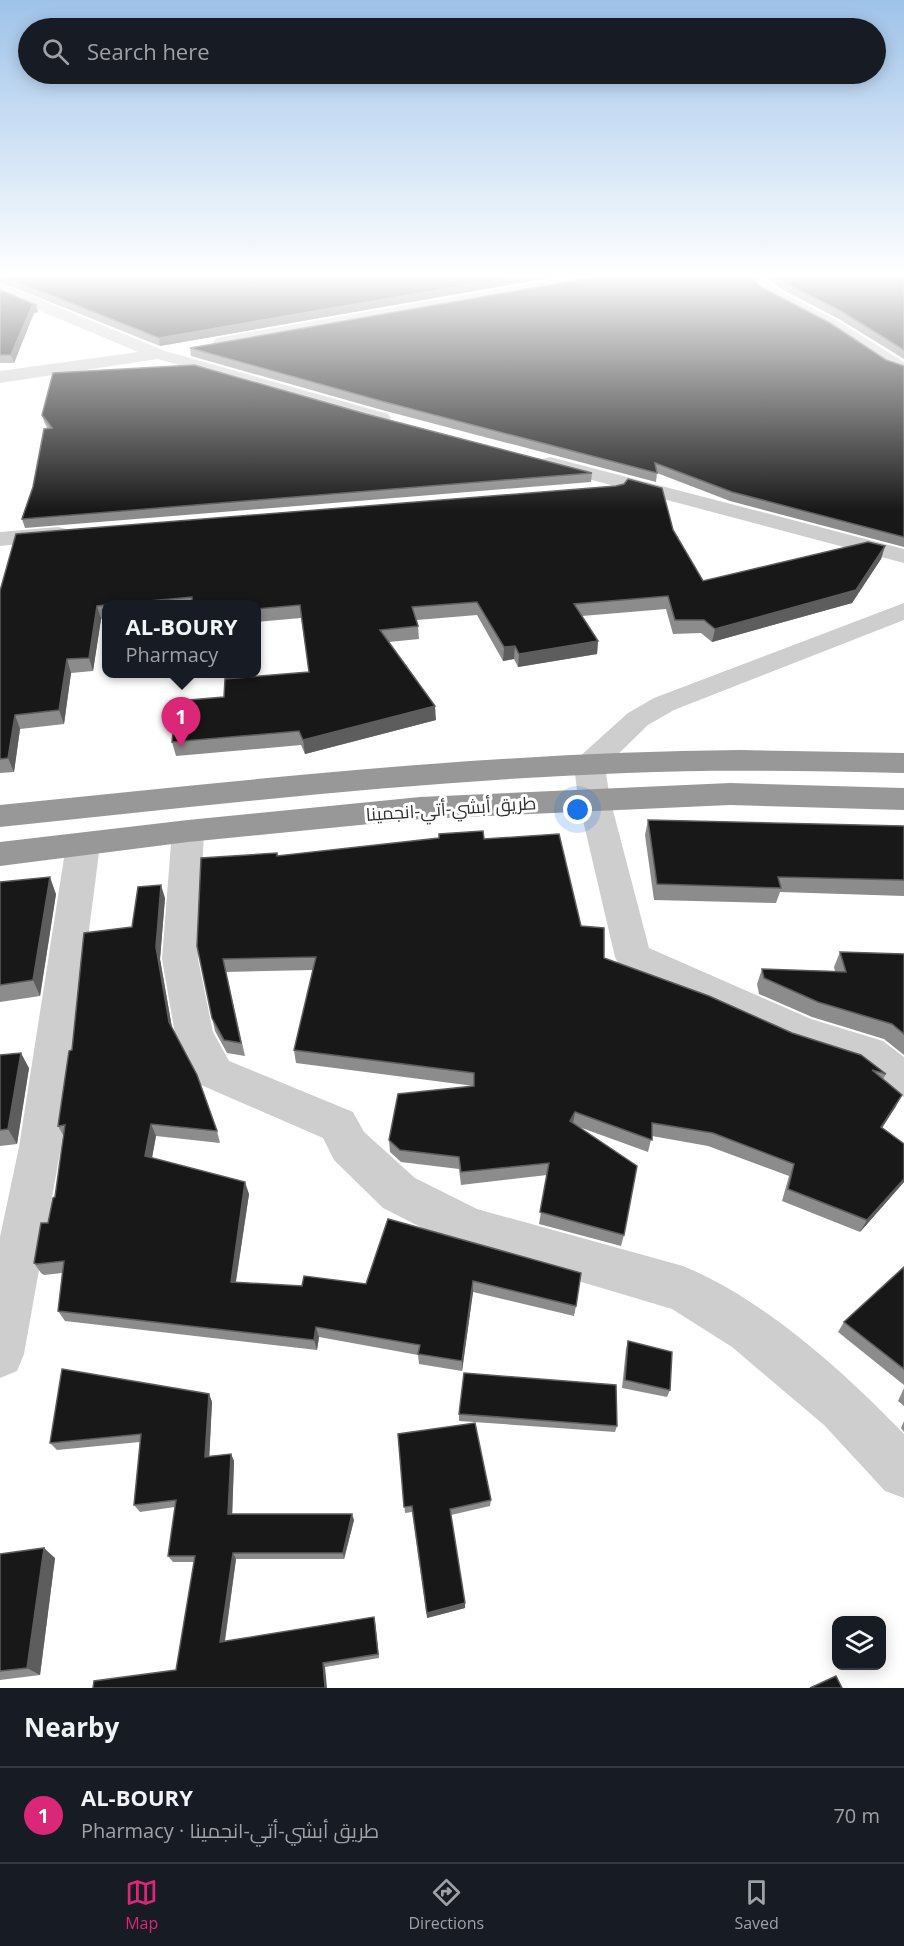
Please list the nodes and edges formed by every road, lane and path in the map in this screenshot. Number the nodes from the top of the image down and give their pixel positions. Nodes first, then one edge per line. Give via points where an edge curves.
1 (158, 354) joint
2 (877, 354) edge
3 (904, 369) edge
4 (4, 382) edge
5 (397, 423) edge
6 (535, 459) edge
7 (637, 487) junction
8 (578, 492) edge
9 (82, 532) edge
10 (0, 539) edge
11 (904, 556) edge
12 (904, 611) edge
13 (904, 763) edge
14 (592, 782) junction
15 (904, 800) edge
16 (0, 816) edge
17 (188, 831) junction
18 (83, 845) junction
19 (0, 854) edge
20 (904, 1080) edge
21 (0, 1354) edge
22 (904, 1472) edge

1 - 4 street
1 - 5 street
2 - 3 street
6 - 7 street
7 - 8 street
7 - 11 street
9 - 10 street
12 - 14 street via 664,704 638,719
13 - 14 highway via 718,760
14 - 15 highway, طريق أبشي-أتي-انجمينا via 730,794
14 - 16 highway via 202,794
14 - 17 highway, طريق أبشي-أتي-انجمينا via 420,808
14 - 20 street via 633,957 802,1033 869,1053
17 - 18 highway, طريق أبشي-أتي-انجمينا
17 - 22 street via 180,959 194,1034 215,1072 338,1125 349,1146 399,1193 470,1229 683,1289 749,1330 843,1407
18 - 19 highway, طريق أبشي-أتي-انجمينا
18 - 21 street via 40,1147

